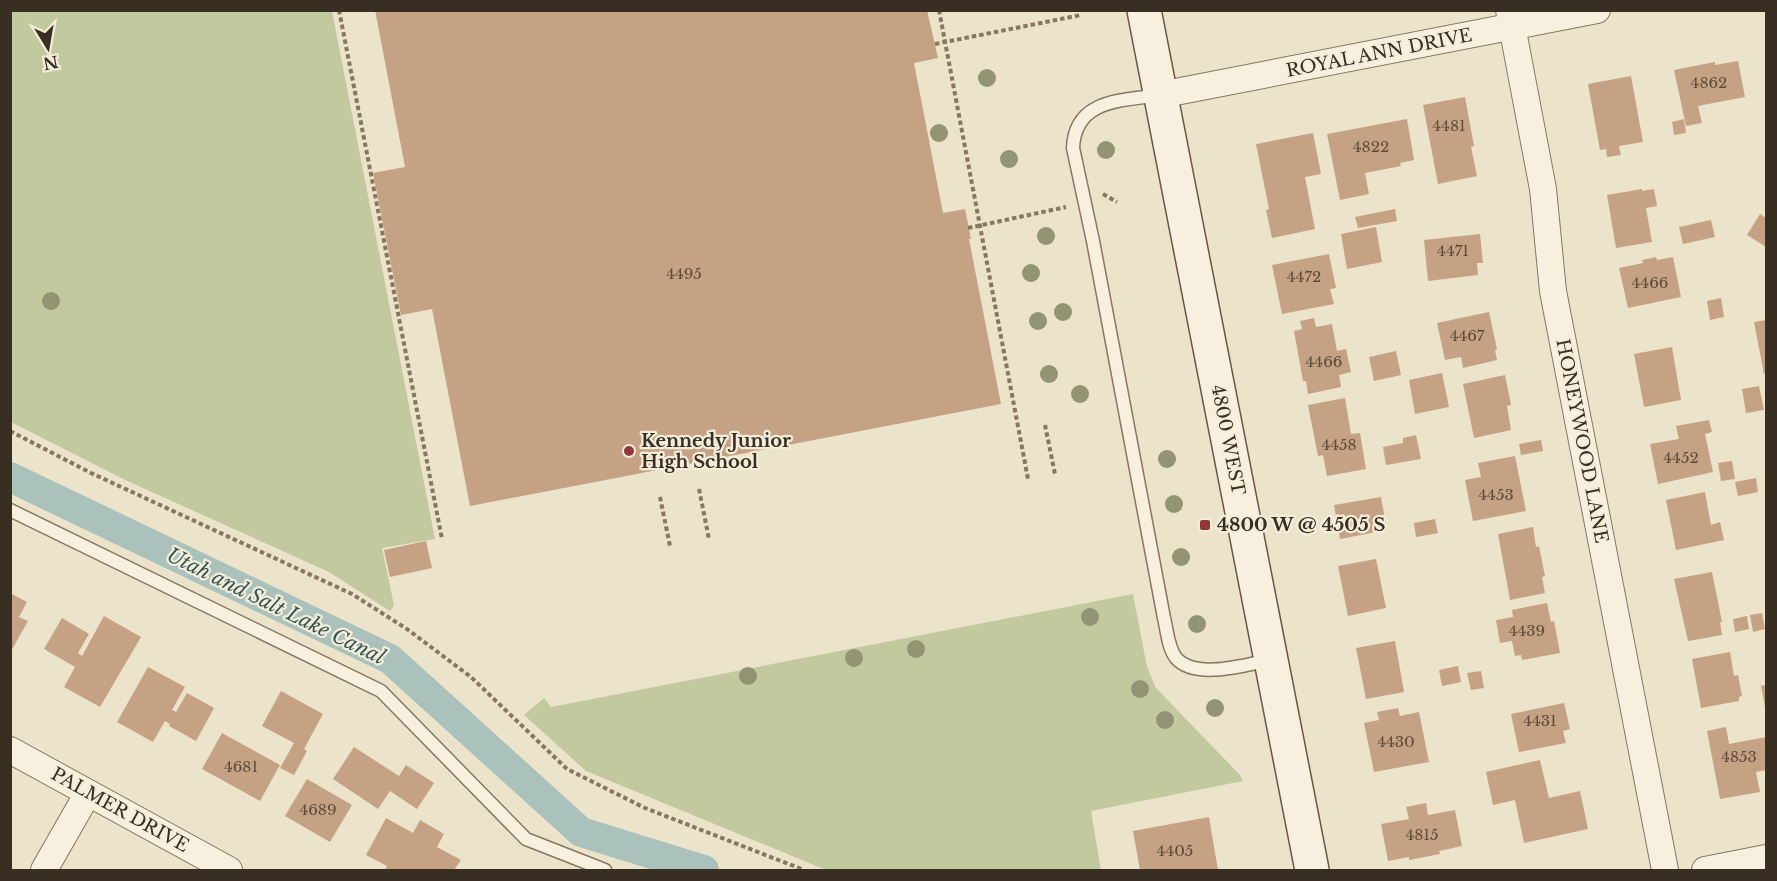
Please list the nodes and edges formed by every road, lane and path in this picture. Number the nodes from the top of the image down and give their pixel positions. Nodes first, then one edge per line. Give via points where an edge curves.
1 (339, 10) edge
2 (939, 10) edge
3 (1144, 10) edge
4 (1597, 10) edge
5 (1081, 15) dead end
6 (1510, 19) edge
7 (945, 42) junction
8 (935, 44) dead end
9 (1160, 95) junction
10 (1067, 207) dead end
11 (980, 225) junction
12 (968, 228) dead end
13 (1045, 425) dead end
14 (10, 431) edge
15 (1055, 474) dead end
16 (1028, 479) dead end
17 (699, 489) dead end
18 (660, 497) dead end
19 (10, 510) edge
20 (442, 539) dead end
21 (709, 539) dead end
22 (670, 546) dead end
23 (1271, 660) junction
24 (10, 750) edge
25 (88, 793) junction
26 (1767, 858) edge
27 (44, 870) edge
28 (229, 870) edge
29 (604, 870) edge
30 (804, 870) edge
31 (1312, 870) edge
32 (1665, 870) edge
33 (1705, 870) edge

1 - 20 path
2 - 7 path
3 - 9 main road, 4800 WEST
4 - 6 street, ROYAL ANN DRIVE
5 - 7 path
6 - 9 street, ROYAL ANN DRIVE
6 - 32 street, HONEYWOOD LANE via 1546,208 1553,291
7 - 8 path
7 - 11 path
9 - 23 main road, 4800 WEST
9 - 23 lane via 1092,110 1080,120 1073,148 1164,618 1175,657 1190,667 1227,668
10 - 11 path
11 - 12 path
11 - 16 path
13 - 15 path
14 - 30 path via 91,473 352,594 471,677 567,769 645,808
17 - 21 path
18 - 22 path
19 - 29 lane via 381,691 526,840
23 - 31 main road, 4800 WEST
24 - 25 street, PALMER DRIVE
25 - 27 street
25 - 28 street, PALMER DRIVE
26 - 33 street

